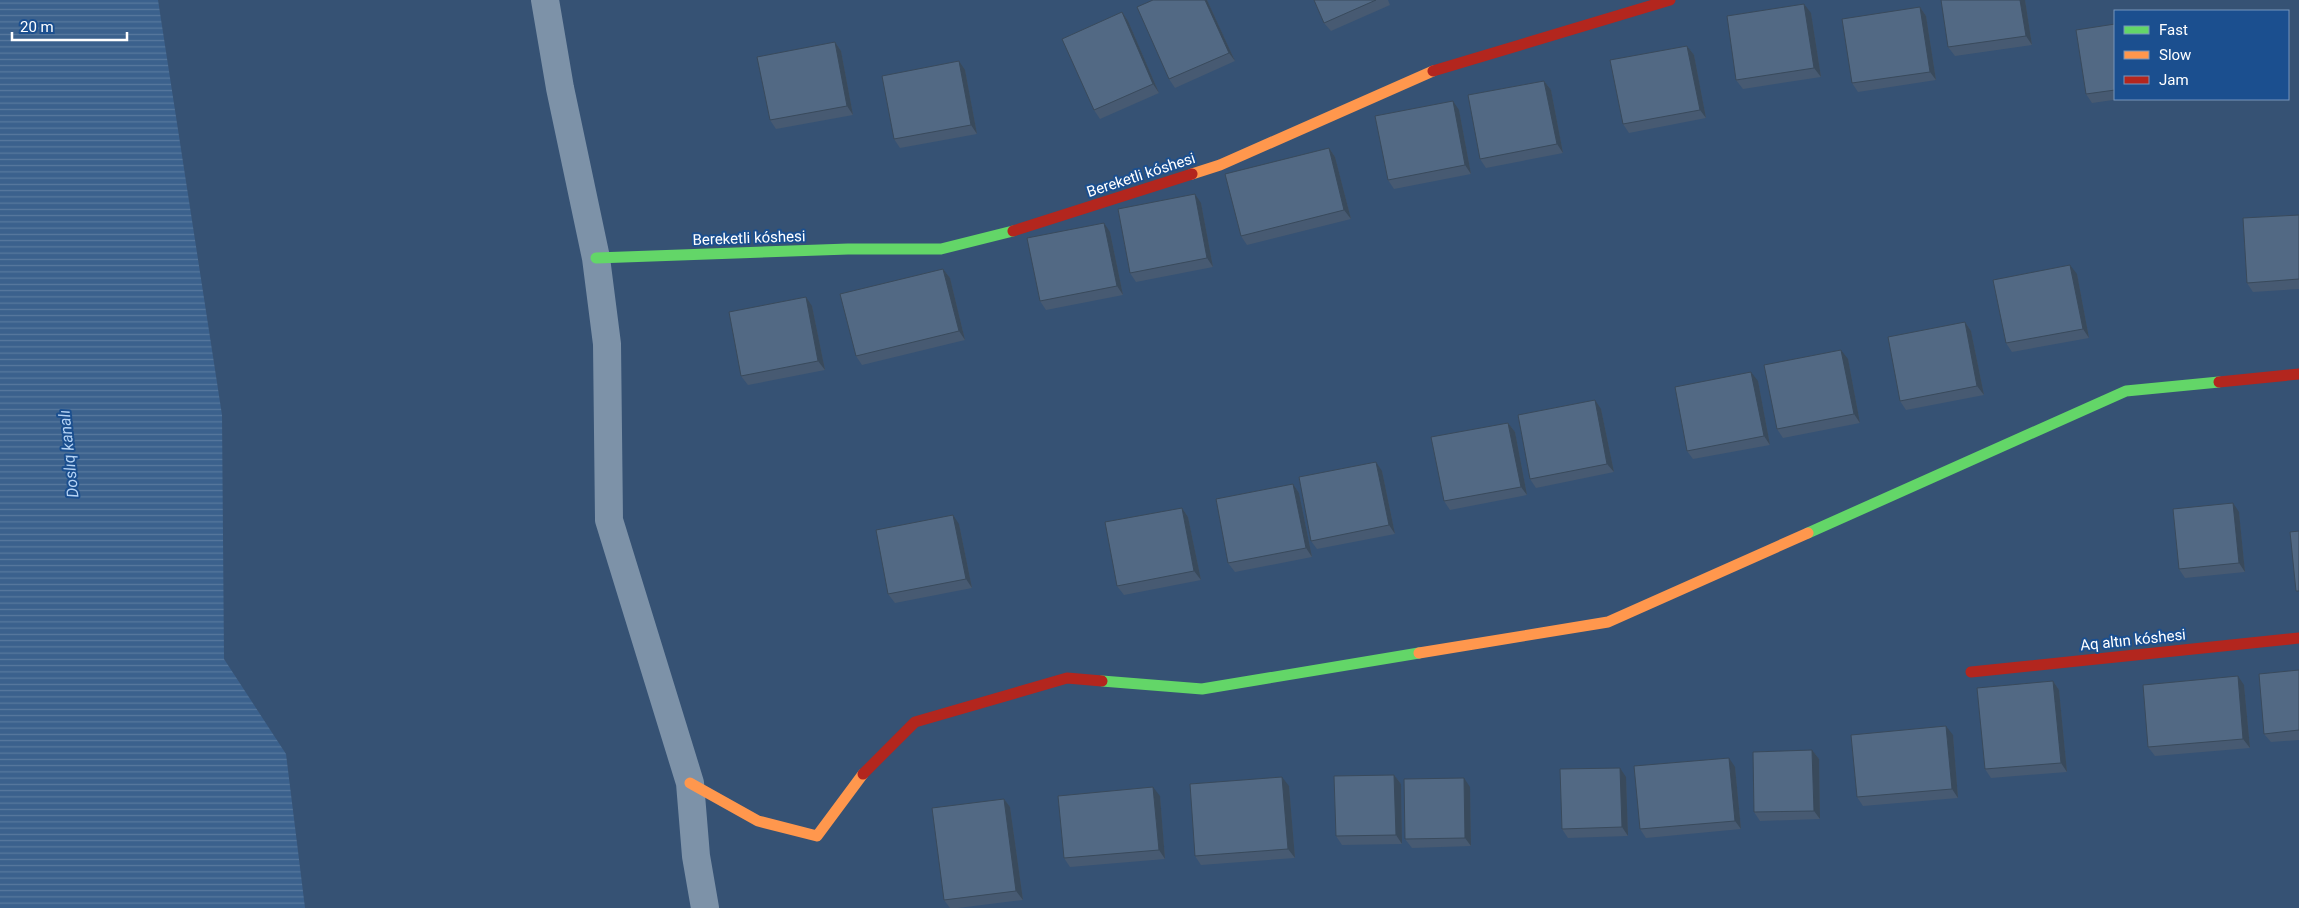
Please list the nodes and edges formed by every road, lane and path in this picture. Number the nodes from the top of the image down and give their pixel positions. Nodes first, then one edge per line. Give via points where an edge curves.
1 (545, 0) edge
2 (1670, 0) edge
3 (596, 258) junction
4 (2299, 374) edge
5 (2299, 638) edge
6 (1971, 672) dead end
7 (690, 783) junction
8 (705, 908) edge

1 - 3 street
2 - 3 street, Bereketli kóshesi via 1438,68 1220,165 1024,229 941,249
3 - 7 street via 607,344 609,520
4 - 7 street via 2126,391 1608,622 1202,689 1068,678 915,722 864,774 817,836 758,822
5 - 6 street, Aq altın kóshesi
7 - 8 street via 696,856

